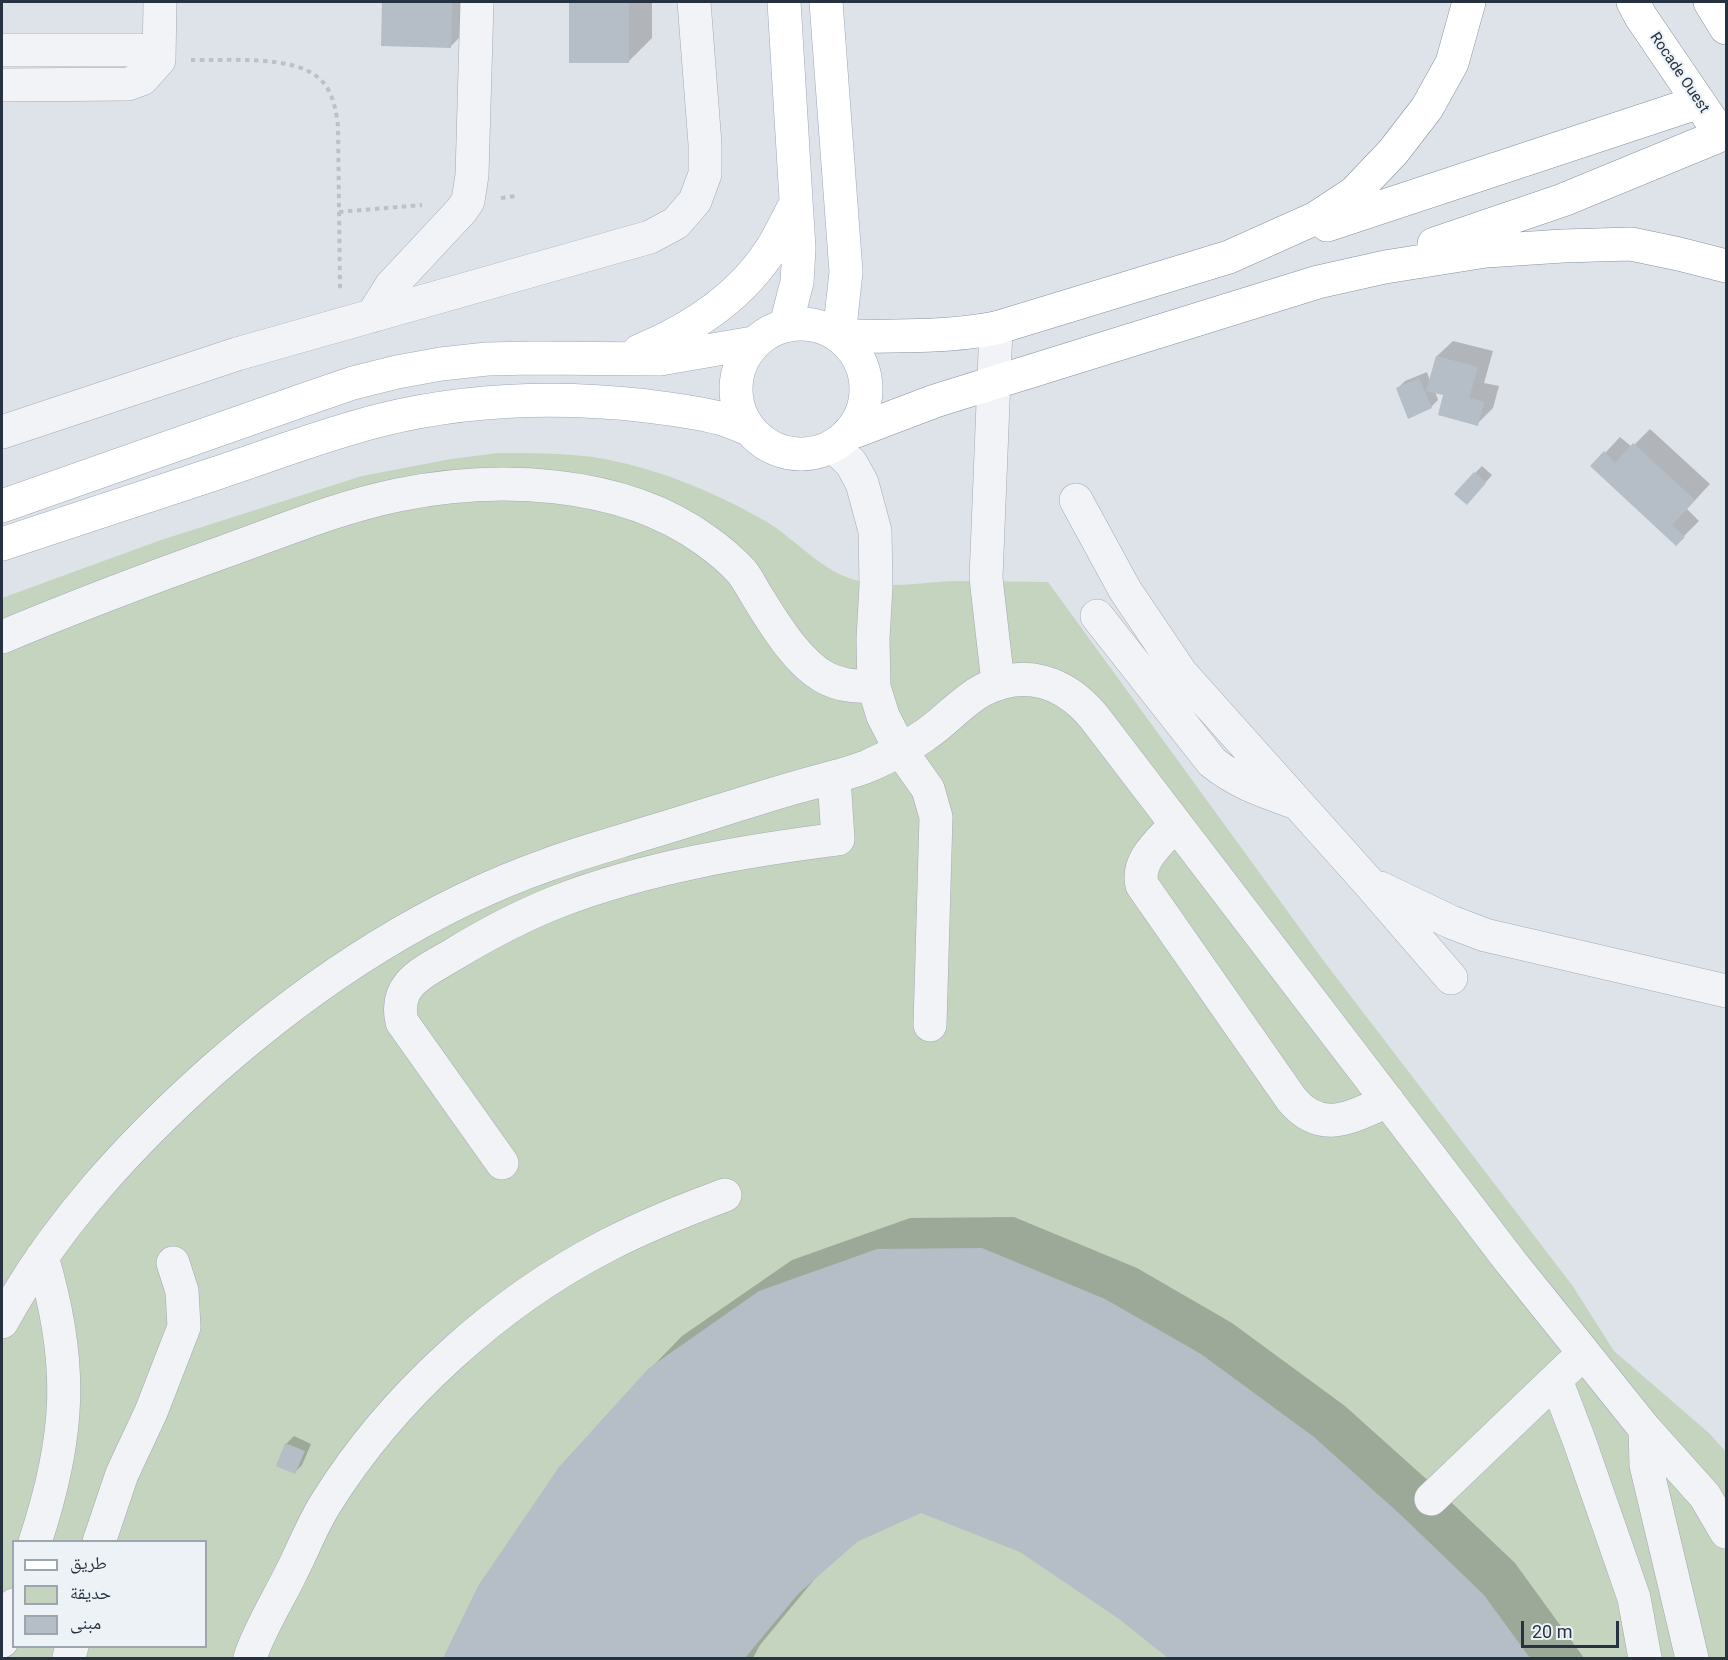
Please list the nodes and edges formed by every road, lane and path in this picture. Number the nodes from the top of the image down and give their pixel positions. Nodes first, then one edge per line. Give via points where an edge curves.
1 (160, 2) edge
2 (477, 2) edge
3 (694, 2) edge
4 (784, 2) edge
5 (826, 2) edge
6 (1469, 2) edge
7 (1633, 2) edge
8 (1710, 2) edge
9 (1726, 28) edge
10 (2, 50) edge
11 (159, 60) junction
12 (2, 85) edge
13 (1699, 102) junction
14 (1724, 139) edge
15 (797, 202) junction
16 (1229, 257) junction
17 (1726, 267) edge
18 (1318, 282) junction
19 (372, 316) junction
20 (340, 324) junction
21 (786, 325) junction
22 (996, 328) junction
23 (839, 336) junction
24 (753, 343) junction
25 (621, 358) junction
26 (994, 383) junction
27 (748, 429) junction
28 (2, 432) edge
29 (840, 440) junction
30 (1076, 500) dead end
31 (2, 506) edge
32 (2, 544) edge
33 (1097, 616) dead end
34 (2, 637) edge
35 (998, 683) junction
36 (874, 687) junction
37 (901, 751) junction
38 (834, 778) junction
39 (1298, 804) junction
40 (1176, 824) junction
41 (1368, 882) junction
42 (1451, 978) dead end
43 (1726, 991) edge
44 (930, 1025) dead end
45 (1388, 1101) junction
46 (502, 1163) dead end
47 (725, 1194) dead end
48 (42, 1257) junction
49 (173, 1263) dead end
50 (2, 1322) edge
51 (1584, 1352) junction
52 (1556, 1380) junction
53 (1645, 1430) junction
54 (1431, 1499) dead end
55 (1726, 1532) edge
56 (36, 1540) edge
57 (100, 1540) edge
58 (12, 1611) edge
59 (2, 1641) edge
60 (250, 1659) edge
61 (1644, 1659) edge
62 (1692, 1659) edge

1 - 11 street
2 - 19 street via 468,201 391,286
3 - 19 street via 705,174 695,201 676,223 650,237
4 - 15 main road
5 - 23 main road via 846,272
6 - 16 main road via 1452,63 1427,108 1378,168 1354,193 1316,218
7 - 13 main road, Rocade Ouest
8 - 9 main road
10 - 11 street via 140,50
11 - 12 street via 151,72 135,83
11 - 20 path via 275,62 300,66 321,80 334,101 338,126
13 - 14 main road, Rocade Ouest
13 - 16 main road
14 - 18 main road via 1563,200
15 - 21 main road via 797,282
15 - 25 main road via 771,249 741,287 704,318
16 - 22 main road
17 - 18 main road via 1631,244 1563,246 1486,251
18 - 26 main road
19 - 20 street
20 - 28 street
21 - 23 main road via 804,323
21 - 24 main road
22 - 23 main road via 941,335
22 - 26 street
23 - 29 main road via 862,364 866,383 859,419
24 - 25 main road via 660,359
24 - 27 main road via 736,376 739,413
25 - 31 main road via 487,360 397,372 352,383
26 - 29 main road via 935,401
26 - 35 street via 986,578
27 - 29 main road via 778,451 797,454 816,453
27 - 32 main road via 719,418 613,403 525,401 428,411 381,420
29 - 36 street via 862,483 875,531
30 - 39 street via 1125,590 1181,673
33 - 39 street via 1212,762 1241,782
34 - 36 street via 100,596 351,507 448,488 533,486 604,494 661,513 690,529 742,573 791,645 814,670 845,684
35 - 37 street via 982,690
35 - 40 street via 1033,680 1050,684 1082,703
36 - 37 street
37 - 38 street
37 - 44 street via 928,789 936,817
38 - 46 street via 838,839 680,866 559,901 502,927 410,982 400,1000 402,1022
38 - 48 street via 547,865 490,888 380,945 262,1028 161,1117 79,1208
39 - 41 street
40 - 45 street
40 - 45 street via 1142,866 1142,885 1292,1100 1302,1112 1331,1121
41 - 42 street
41 - 43 street via 1485,935
45 - 51 street
47 - 60 street via 664,1218 551,1278 449,1357 369,1444 325,1504
48 - 50 street
48 - 56 street via 60,1324 65,1391 59,1455
49 - 57 street via 182,1291 184,1326 122,1474
51 - 52 street
51 - 53 street
52 - 54 street
52 - 61 street via 1634,1598
53 - 55 street via 1705,1496
53 - 62 street via 1646,1465
58 - 59 street

